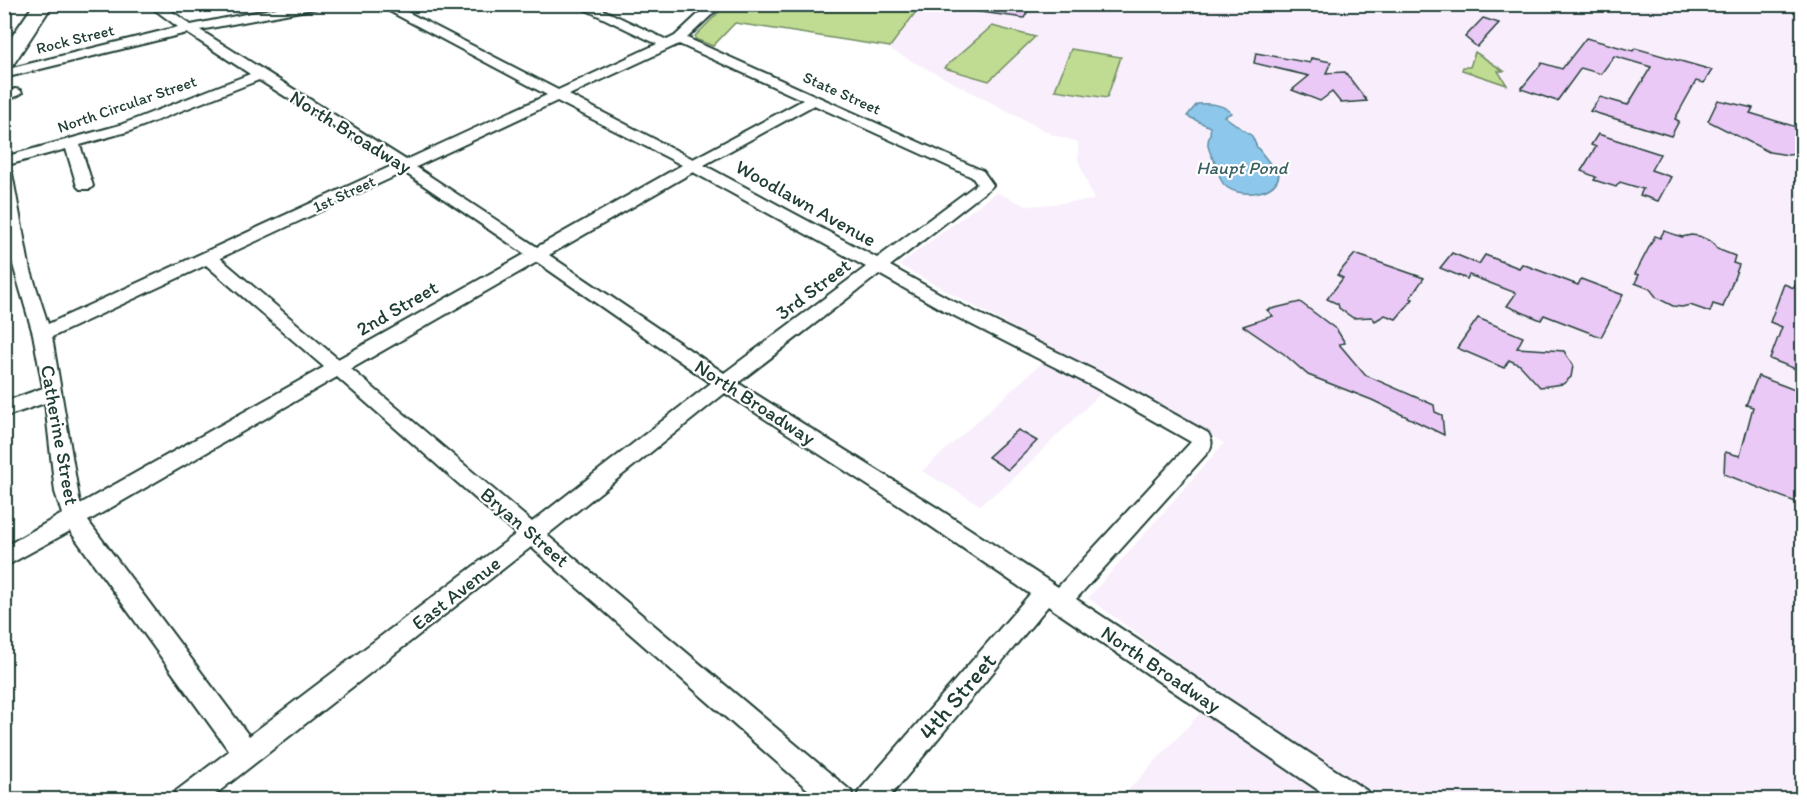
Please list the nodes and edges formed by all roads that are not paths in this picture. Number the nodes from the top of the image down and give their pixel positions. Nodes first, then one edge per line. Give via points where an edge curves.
1 (25, 4) edge
2 (44, 4) edge
3 (153, 4) edge
4 (317, 4) edge
5 (382, 4) edge
6 (580, 4) edge
7 (717, 4) edge
8 (188, 29) junction
9 (4, 38) edge
10 (672, 41) junction
11 (4, 64) edge
12 (4, 74) edge
13 (260, 75) junction
14 (559, 95) junction
15 (813, 100) junction
16 (72, 144) junction
17 (4, 162) edge
18 (405, 166) junction
19 (694, 167) junction
20 (4, 173) edge
21 (985, 185) joint
22 (84, 186) dead end
23 (536, 256) junction
24 (208, 257) junction
25 (878, 267) junction
26 (42, 334) junction
27 (338, 368) junction
28 (724, 383) junction
29 (54, 392) junction
30 (4, 410) edge
31 (1202, 446) joint
32 (74, 519) junction
33 (532, 533) junction
34 (4, 558) edge
35 (1053, 596) junction
36 (247, 754) junction
37 (186, 800) edge
38 (841, 800) edge
39 (869, 800) edge
40 (1357, 800) edge

1 - 9 highway
2 - 11 highway
3 - 8 street, North Broadway
4 - 8 street, Rock Street
5 - 14 street, Woodlawn Avenue
6 - 10 street, State Street
7 - 10 street, 1st Street
8 - 12 street, Rock Street
8 - 13 street, North Broadway
10 - 14 street, 1st Street
10 - 15 street, State Street
13 - 16 street, North Circular Street via 125,128
13 - 18 street, North Broadway
14 - 18 street, 1st Street
14 - 19 street, Woodlawn Avenue
15 - 19 street, 2nd Street
15 - 21 street, State Street via 978,174
16 - 17 street, North Circular Street
16 - 22 street
18 - 23 street, North Broadway
18 - 24 street, 1st Street
19 - 23 street, 2nd Street
19 - 25 street, Woodlawn Avenue
20 - 26 street, Catherine Street via 21,265
21 - 25 street, 3rd Street
23 - 27 street, 2nd Street
23 - 28 street, North Broadway
24 - 26 street, 1st Street
24 - 27 street, Bryan Street
25 - 28 street, 3rd Street
25 - 31 street, Woodlawn Avenue via 1111,388 1201,438
26 - 29 street, Catherine Street
27 - 32 street, 2nd Street
27 - 33 street, Bryan Street
28 - 33 street, East Avenue
28 - 35 street, North Broadway
29 - 30 street
29 - 32 street, Catherine Street via 66,492
31 - 35 street, 4th Street
32 - 34 street, 2nd Street
32 - 36 street, Catherine Street
33 - 36 street, East Avenue
33 - 38 street, Bryan Street
35 - 39 street, 4th Street
35 - 40 street, North Broadway
36 - 37 street, East Avenue

